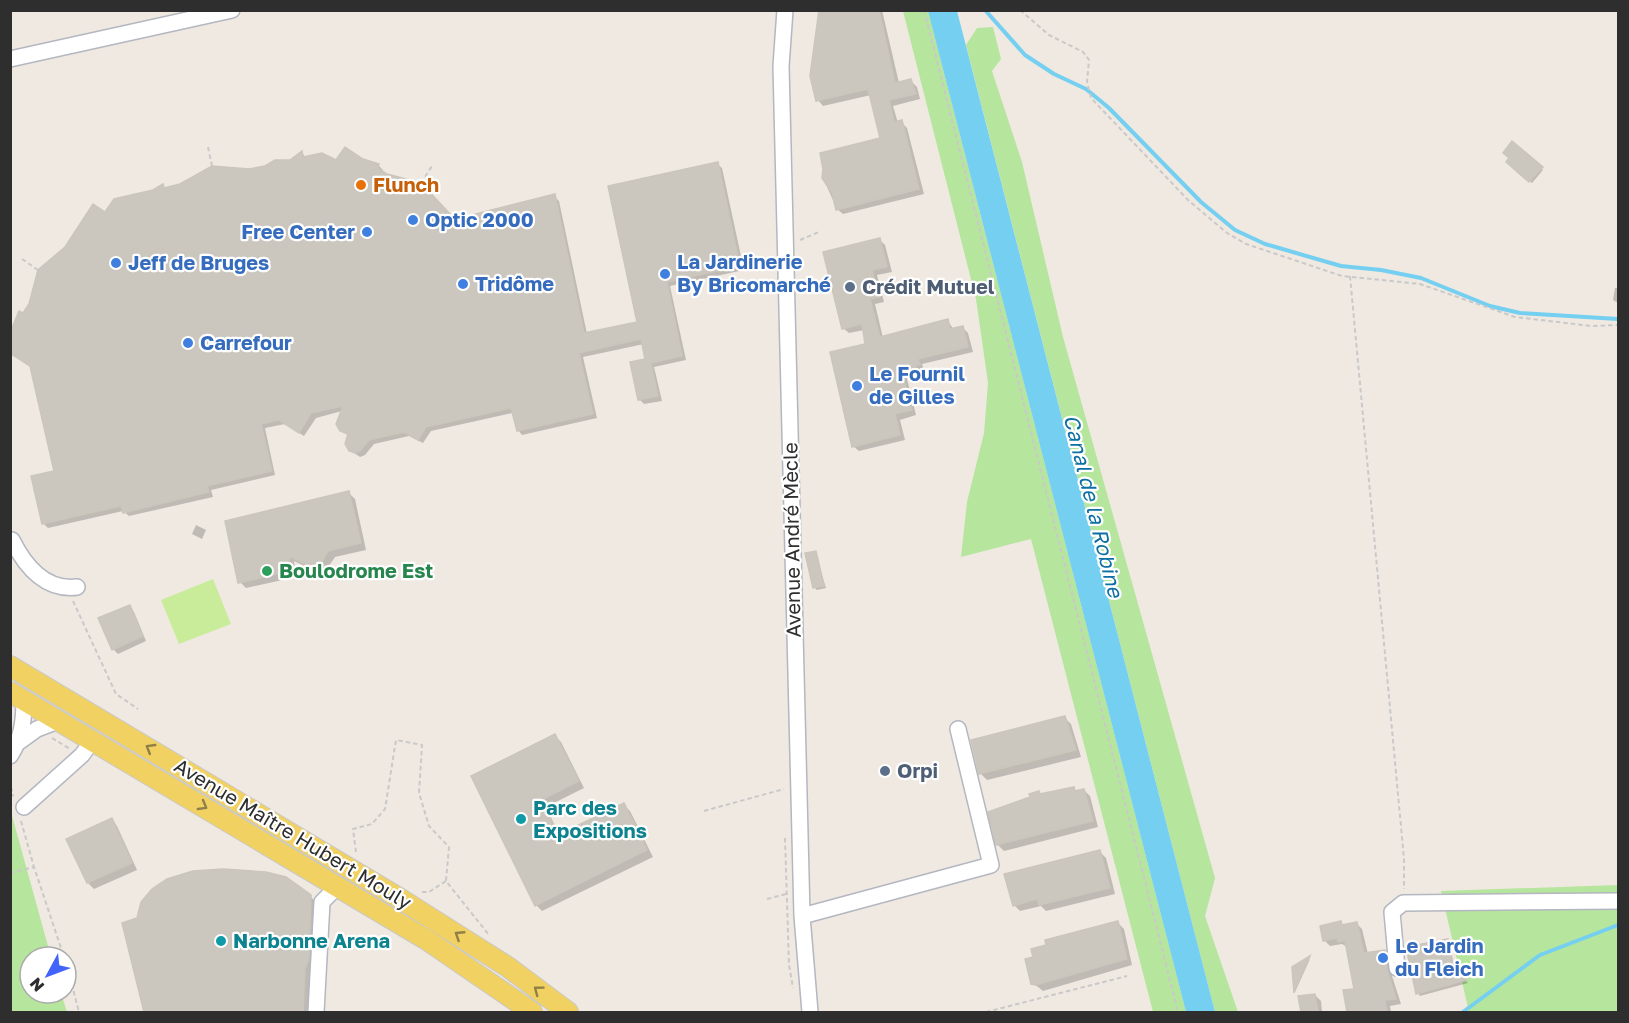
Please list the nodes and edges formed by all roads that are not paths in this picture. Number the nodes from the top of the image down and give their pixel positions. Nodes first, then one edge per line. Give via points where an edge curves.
1 (232, 10) edge
2 (775, 10) edge
3 (785, 10) edge
4 (10, 59) edge
5 (781, 66) junction
6 (12, 540) dead end
7 (72, 587) road end
8 (10, 666) edge
9 (17, 695) edge
10 (58, 721) junction
11 (958, 729) dead end
12 (93, 740) junction
13 (20, 742) junction
14 (10, 756) edge
15 (19, 808) road end
16 (318, 875) junction
17 (338, 886) junction
18 (1618, 901) edge
19 (322, 902) junction
20 (802, 916) junction
21 (1397, 968) dead end
22 (316, 1012) edge
23 (532, 1012) edge
24 (568, 1012) edge
25 (810, 1012) edge

1 - 4 street
2 - 5 street, Avenue André Mècle
3 - 5 street, Avenue André Mècle
5 - 20 street, Avenue André Mècle
6 - 7 street via 23,561 37,574 50,584
24 -> 8 main road, Avenue Maître Hubert Mouly via 508,967 399,898
9 - 10 main road, Avenue Maître Hubert Mouly
9 - 13 street
10 - 12 main road, Avenue Maître Hubert Mouly
10 - 13 street via 37,729
11 - 20 street via 991,865
12 - 15 street via 82,755
12 -> 16 main road, Avenue Maître Hubert Mouly
13 - 14 street
16 - 17 main road, Avenue Maître Hubert Mouly
16 - 19 street
17 - 19 street
17 - 23 main road, Avenue Maître Hubert Mouly via 468,966
18 - 21 street via 1403,903 1392,912
19 - 22 street
20 - 25 street, Avenue André Mècle

